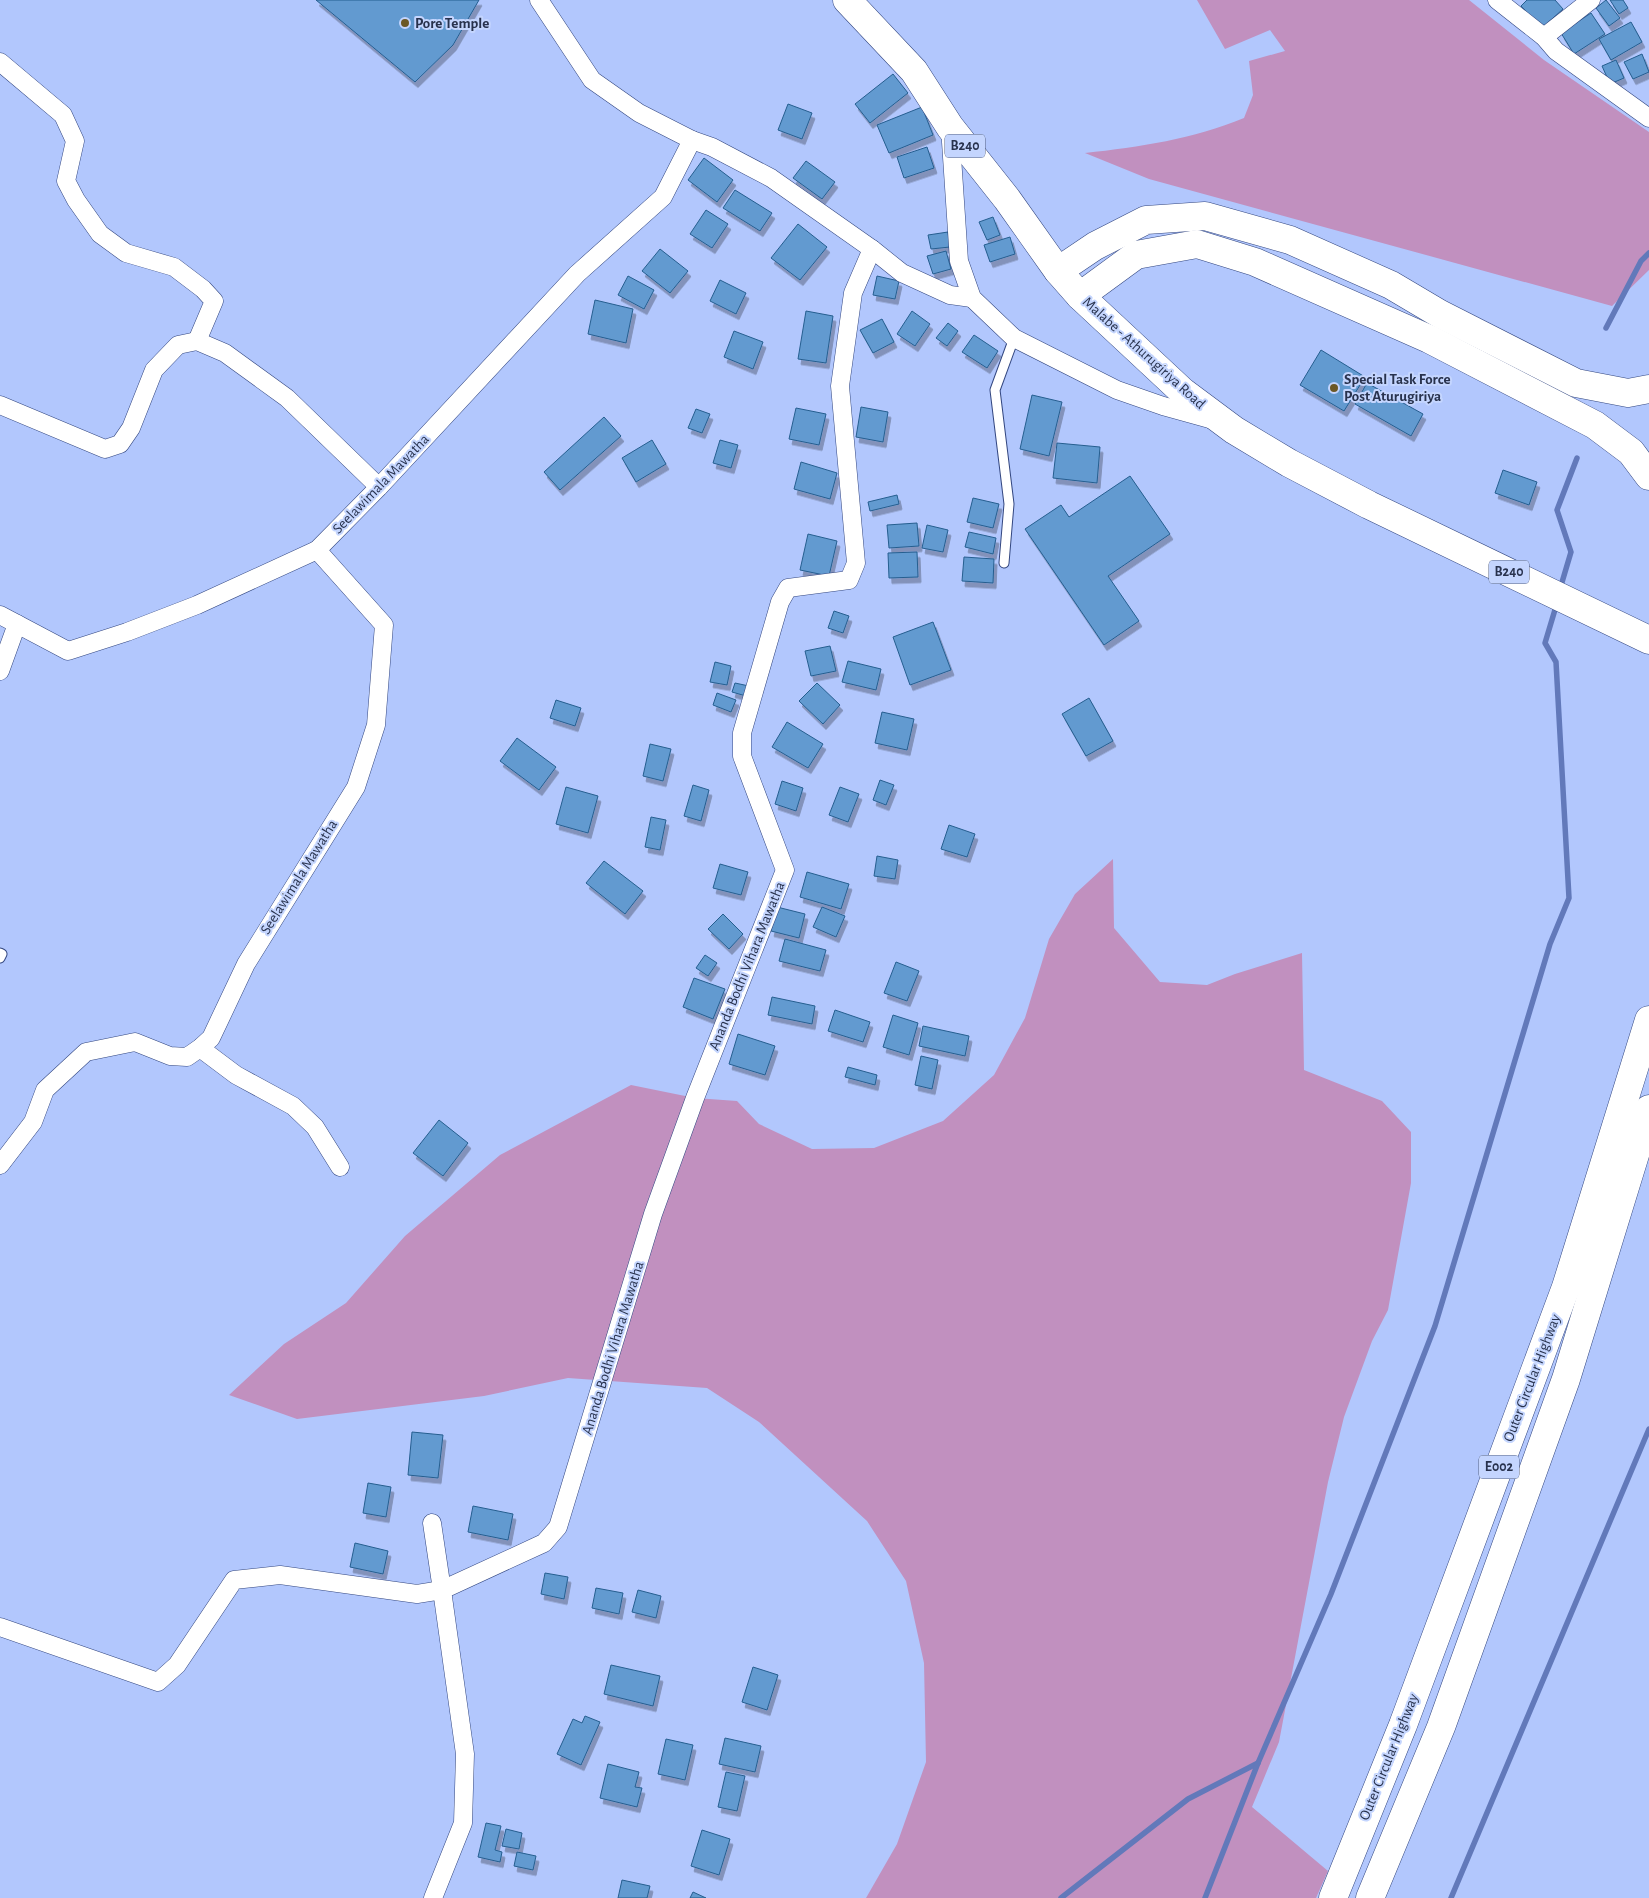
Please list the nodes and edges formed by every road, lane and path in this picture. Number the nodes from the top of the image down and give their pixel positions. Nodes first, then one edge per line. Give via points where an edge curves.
1 (539, 0) edge
2 (1497, 0) edge
3 (1591, 0) edge
4 (856, 3) edge
5 (1544, 37) junction
6 (0, 62) edge
7 (1649, 118) edge
8 (950, 127) junction
9 (692, 140) junction
10 (872, 248) junction
11 (1058, 271) junction
12 (1080, 296) junction
13 (972, 298) junction
14 (1014, 338) junction
15 (197, 341) junction
16 (1649, 389) edge
17 (0, 406) edge
18 (1222, 422) junction
19 (1649, 476) edge
20 (379, 487) junction
21 (317, 550) junction
22 (1004, 563) dead end
23 (0, 615) edge
24 (17, 624) junction
25 (1649, 640) edge
26 (0, 671) edge
27 (0, 952) edge
28 (0, 958) edge
29 (1648, 1017) edge
30 (194, 1052) junction
31 (1649, 1109) edge
32 (1649, 1142) edge
33 (0, 1165) edge
34 (340, 1167) dead end
35 (1614, 1226) junction
36 (432, 1523) dead end
37 (442, 1590) junction
38 (0, 1627) edge
39 (433, 1898) edge
40 (1333, 1898) edge
41 (1370, 1898) edge

1 - 9 street via 592,80 639,113
2 - 5 street
3 - 5 street
4 - 8 main road, Malabe - Athurugiriya Road / B240 via 914,71
5 - 7 street via 1556,51
6 - 15 street via 64,115 76,141 66,181 100,234 126,253 174,267 214,301
8 - 11 main road, Malabe - Athurugiriya Road / B240
8 - 13 street via 959,261
9 - 10 street via 771,178
9 - 20 street, Seelawimala Mawatha via 663,197 577,274
10 - 13 street via 902,273 950,295
10 - 37 street, Ananda Bodhi Vihara Mawatha via 853,293 840,386 856,563 849,580 788,588 780,602 742,733 742,756 785,870 653,1214 558,1527 544,1543
11 - 12 main road, Malabe - Athurugiriya Road / B240
11 - 16 main road via 1096,246 1146,220 1205,216 1298,244 1391,286 1576,382 1628,393
12 - 18 main road, Malabe - Athurugiriya Road / B240 via 1183,392
12 - 19 main road via 1136,255 1197,244 1255,262 1430,339 1595,425 1630,452
13 - 14 street
14 - 18 street via 1117,390
14 - 22 lane via 995,390 1009,504
15 - 17 street via 178,345 154,370 131,428 120,444 105,449
15 - 20 street via 225,353 287,398
18 - 25 main road, Malabe - Athurugiriya Road / B240 via 1289,463 1369,505
20 - 21 street, Seelawimala Mawatha
21 - 24 street via 197,605 68,651
21 - 30 street, Seelawimala Mawatha via 384,625 376,724 356,787 246,964 211,1038
23 - 24 street
24 - 26 street
27 - 28 lane
29 - 40 main road, Outer Circular Highway / E002 via 1566,1287 1403,1725
30 - 33 street via 170,1056 135,1042 86,1052 45,1090 33,1122
30 - 34 street via 293,1106 315,1127
31 - 35 main road, Outer Circular Highway / E002
32 - 35 main road
35 - 41 main road, Outer Circular Highway / E002 via 1566,1379 1441,1727
36 - 37 street
37 - 38 street via 417,1594 280,1575 234,1580 177,1665 158,1682
37 - 39 street via 465,1754 463,1823

